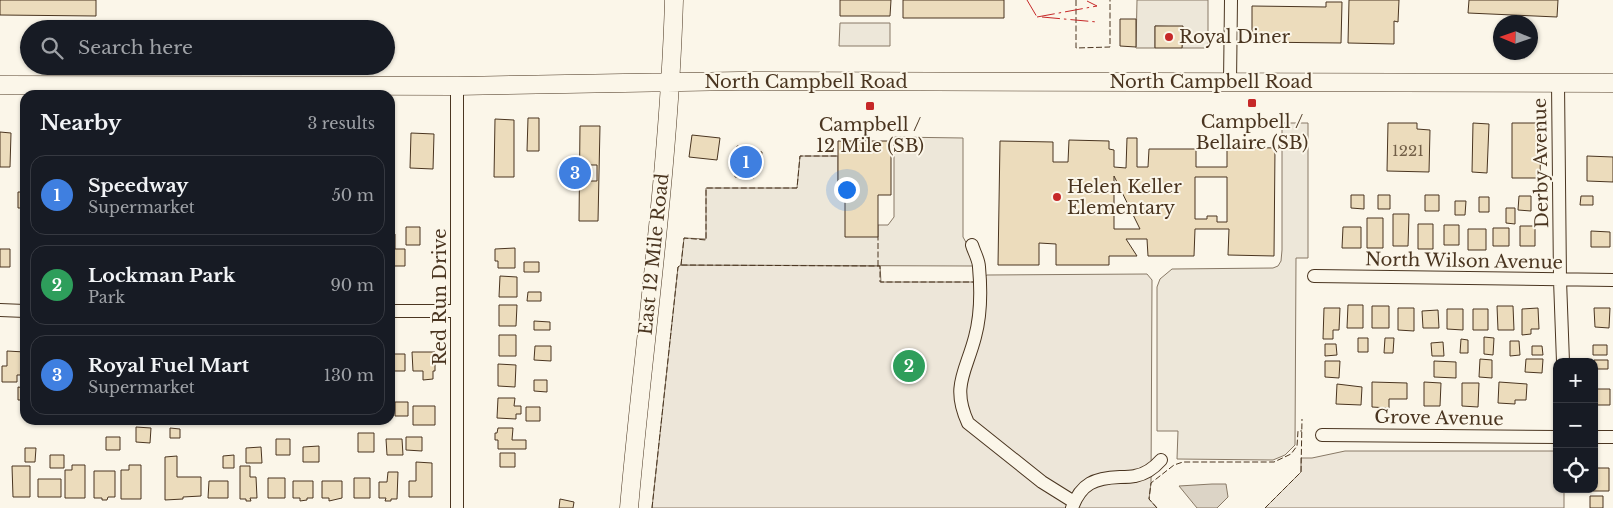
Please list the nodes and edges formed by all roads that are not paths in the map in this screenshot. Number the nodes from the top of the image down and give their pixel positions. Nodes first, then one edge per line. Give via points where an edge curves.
1 (674, 0) edge
2 (1231, 0) edge
3 (669, 81) junction
4 (1230, 82) junction
5 (1558, 83) junction
6 (1613, 83) edge
7 (0, 85) edge
8 (457, 86) junction
9 (972, 245) dead end
10 (1314, 276) dead end
11 (1560, 280) junction
12 (1613, 280) edge
13 (0, 310) edge
14 (20, 310) edge
15 (395, 311) edge
16 (457, 311) junction
17 (1562, 358) edge
18 (1322, 435) dead end
19 (1553, 437) edge
20 (1598, 437) edge
21 (1613, 437) edge
22 (1161, 460) dead end
23 (1073, 505) edge
24 (457, 508) edge
25 (629, 508) edge

1 - 3 street, East 12 Mile Road
2 - 4 street
3 - 4 street, North Campbell Road
3 - 8 street, North Campbell Road
3 - 25 street, East 12 Mile Road
4 - 5 street, North Campbell Road
5 - 6 street, North Campbell Road
5 - 11 street, Derby Avenue
7 - 8 street, North Campbell Road
8 - 16 street, Red Run Drive
9 - 23 street via 979,266 979,315 960,388 961,408 968,423
10 - 11 street, North Wilson Avenue
11 - 12 street, North Wilson Avenue
11 - 17 street, Derby Avenue
13 - 14 street
15 - 16 street
16 - 24 street, Red Run Drive
18 - 19 street, Grove Avenue
20 - 21 street
22 - 23 street via 1135,477 1102,478 1091,482 1081,490

